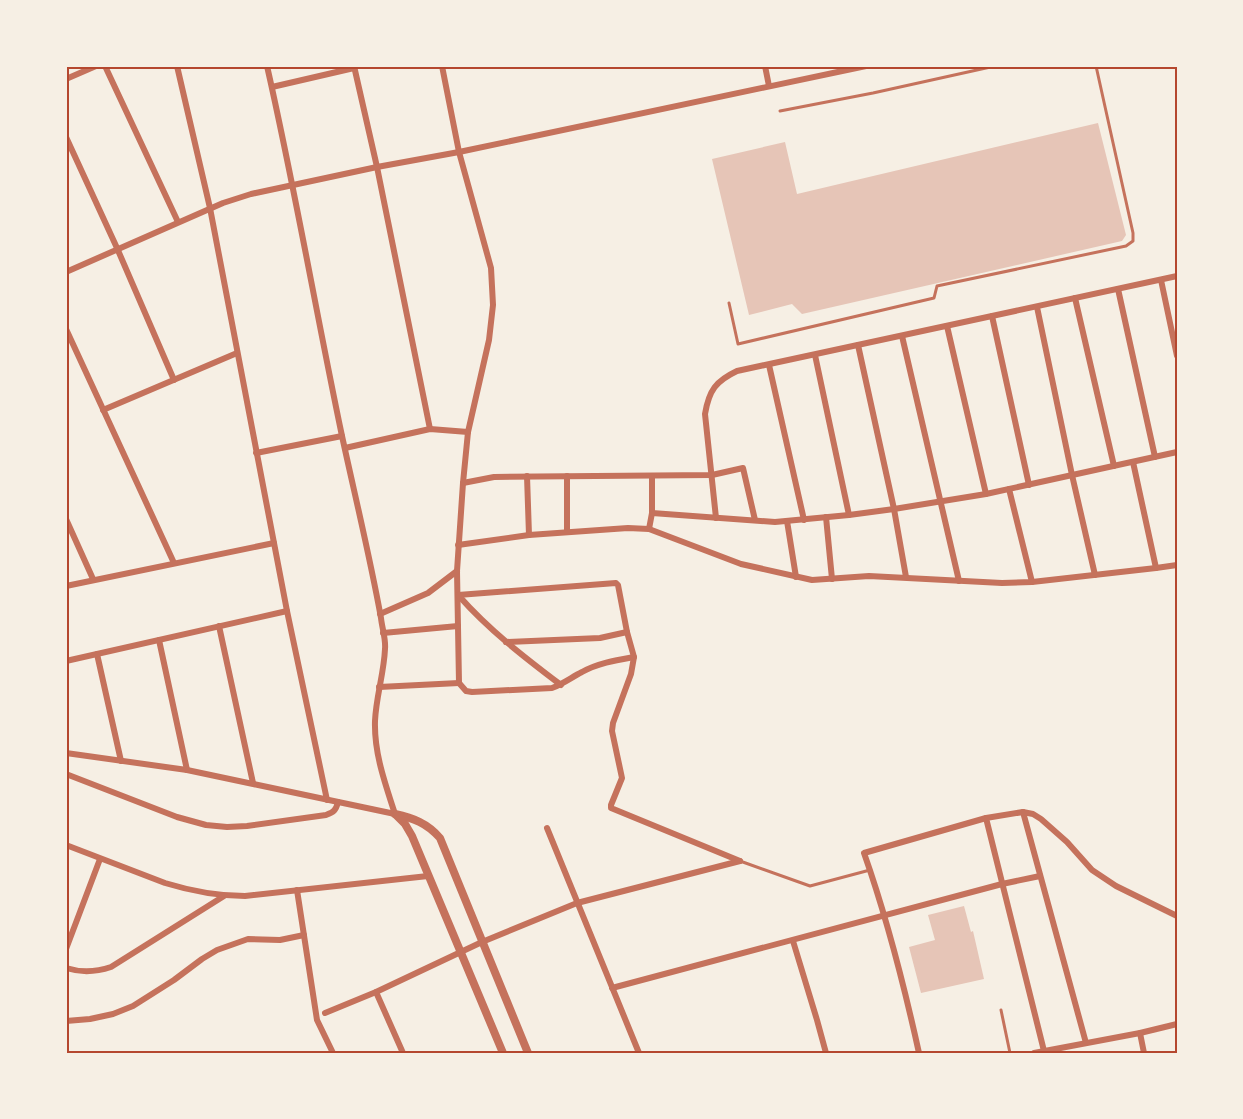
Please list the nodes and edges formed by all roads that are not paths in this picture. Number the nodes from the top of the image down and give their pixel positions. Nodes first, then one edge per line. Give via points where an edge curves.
1 (96, 66) edge
2 (105, 66) edge
3 (177, 66) edge
4 (267, 66) edge
5 (442, 66) edge
6 (765, 66) edge
7 (866, 66) edge
8 (995, 66) edge
9 (1096, 66) edge
10 (354, 67) edge
11 (66, 79) edge
12 (769, 86) junction
13 (272, 87) junction
14 (780, 111) dead end
15 (66, 137) edge
16 (459, 152) junction
17 (377, 167) junction
18 (293, 185) junction
19 (210, 208) junction
20 (178, 222) junction
21 (117, 249) junction
22 (66, 272) edge
23 (1177, 276) edge
24 (1161, 280) junction
25 (1118, 289) junction
26 (1075, 298) junction
27 (729, 303) dead end
28 (1037, 307) junction
29 (992, 316) junction
30 (947, 326) junction
31 (66, 329) edge
32 (902, 336) junction
33 (858, 345) junction
34 (237, 353) junction
35 (815, 355) junction
36 (1177, 356) edge
37 (770, 364) junction
38 (174, 380) junction
39 (103, 410) junction
40 (430, 429) junction
41 (468, 432) junction
42 (342, 436) junction
43 (345, 448) junction
44 (256, 453) junction
45 (1177, 453) edge
46 (1155, 457) junction
47 (1133, 462) junction
48 (1114, 466) junction
49 (712, 475) junction
50 (1072, 475) junction
51 (527, 476) junction
52 (567, 476) junction
53 (652, 476) junction
54 (463, 483) junction
55 (1029, 484) junction
56 (1009, 489) junction
57 (986, 494) junction
58 (940, 502) junction
59 (894, 510) junction
60 (652, 513) junction
61 (849, 515) junction
62 (716, 518) junction
63 (826, 518) junction
64 (66, 519) edge
65 (755, 520) junction
66 (804, 520) junction
67 (787, 521) junction
68 (649, 529) junction
69 (567, 532) junction
70 (529, 534) junction
71 (274, 543) junction
72 (458, 545) junction
73 (174, 563) junction
74 (1177, 565) edge
75 (1156, 568) junction
76 (457, 571) junction
77 (1095, 575) junction
78 (796, 577) junction
79 (906, 578) junction
80 (93, 579) junction
81 (832, 579) junction
82 (959, 581) junction
83 (1032, 582) junction
84 (66, 586) edge
85 (458, 595) junction
86 (287, 611) junction
87 (380, 614) junction
88 (219, 626) junction
89 (458, 626) junction
90 (627, 632) junction
91 (383, 633) junction
92 (159, 640) junction
93 (505, 642) junction
94 (97, 654) junction
95 (634, 657) junction
96 (66, 661) edge
97 (459, 683) junction
98 (561, 685) junction
99 (379, 687) junction
100 (66, 753) edge
101 (121, 761) junction
102 (186, 770) junction
103 (66, 774) edge
104 (253, 783) junction
105 (327, 800) junction
106 (338, 802) junction
107 (1023, 812) junction
108 (395, 814) junction
109 (986, 818) junction
110 (547, 828) dead end
111 (66, 845) edge
112 (100, 859) junction
113 (740, 861) junction
114 (870, 870) junction
115 (429, 876) junction
116 (1040, 876) junction
117 (1002, 884) junction
118 (297, 890) junction
119 (224, 896) junction
120 (577, 903) junction
121 (885, 916) junction
122 (1177, 916) edge
123 (304, 935) junction
124 (793, 941) junction
125 (482, 942) junction
126 (66, 949) edge
127 (460, 953) junction
128 (66, 968) edge
129 (612, 988) junction
130 (376, 992) junction
131 (1000, 1010) dead end
132 (325, 1013) dead end
133 (66, 1021) edge
134 (1177, 1024) edge
135 (1140, 1033) junction
136 (1086, 1043) junction
137 (1044, 1051) junction
138 (333, 1053) edge
139 (403, 1053) edge
140 (503, 1053) edge
141 (528, 1053) edge
142 (639, 1053) edge
143 (826, 1053) edge
144 (920, 1053) edge
145 (1010, 1053) edge
146 (1034, 1053) edge
147 (1144, 1053) edge

1 - 11 street
2 - 20 street
3 - 19 street
4 - 13 street
5 - 16 street
6 - 12 street
7 - 12 street
8 - 14 lane
9 - 27 lane via 1133,242 937,286 934,298 738,344
10 - 13 street
10 - 17 street
12 - 16 street
13 - 18 street
15 - 21 street
16 - 17 street
16 - 41 street via 491,268 493,305
17 - 18 street
17 - 40 street
18 - 19 street
18 - 42 street
19 - 20 street
19 - 34 street
20 - 21 street
21 - 22 street
21 - 38 street
23 - 24 street
24 - 25 street
24 - 36 street
25 - 26 street
25 - 46 street
26 - 28 street
26 - 48 street
28 - 29 street
28 - 50 street
29 - 30 street
29 - 55 street
30 - 32 street
30 - 57 street
31 - 39 street
32 - 33 street
32 - 58 street
33 - 35 street
33 - 59 street
34 - 38 street
34 - 44 street
35 - 37 street
35 - 61 street
37 - 49 street via 737,372 714,387 705,414
37 - 66 street
38 - 39 street
39 - 73 street
40 - 41 street
40 - 43 street
41 - 54 street
42 - 43 street
42 - 44 street
43 - 87 street
44 - 71 street
45 - 46 street
46 - 47 street
47 - 48 street
47 - 75 street
48 - 50 street
49 - 53 street
49 - 62 street
49 - 65 street via 743,468
50 - 55 street
50 - 77 street
51 - 52 street
51 - 54 street
51 - 70 street
52 - 53 street
52 - 69 street
53 - 60 street
54 - 72 street
55 - 56 street
56 - 57 street
56 - 83 street
57 - 58 street
58 - 59 street
58 - 82 street
59 - 61 street
59 - 79 street
60 - 62 street
60 - 68 street
61 - 63 street
62 - 65 street
63 - 66 street
63 - 81 street
64 - 80 street
65 - 67 street
66 - 67 street
67 - 78 street
68 - 69 street
68 - 78 street via 741,564
69 - 70 street
70 - 72 street
71 - 73 street
71 - 86 street
72 - 76 street
73 - 80 street
74 - 75 street
75 - 77 street
76 - 85 street
76 - 87 street via 428,593
77 - 83 street
78 - 81 street
79 - 81 street
79 - 82 street
80 - 84 street
82 - 83 street
85 - 89 street
85 - 90 street via 616,583
85 - 93 street
86 - 88 street
86 - 105 street
87 - 91 street
88 - 92 street
88 - 104 street
89 - 91 street
89 - 97 street
90 - 93 street via 600,638
90 - 95 street
91 - 99 street via 385,647
92 - 94 street
92 - 102 street
93 - 98 street
94 - 96 street
94 - 101 street
95 - 98 street via 594,666
95 - 113 street via 613,723 622,778 612,808
97 - 98 street via 472,692
97 - 99 street
99 - 108 street via 376,746
100 - 101 street
101 - 102 street
102 - 104 street
103 - 106 street via 206,825 246,826 332,813
104 - 105 street
105 - 106 street
106 - 108 street
107 - 109 street
107 - 116 street
107 - 122 street via 1041,819 1092,870
108 - 115 street via 412,836
108 - 125 street via 424,823 440,838
109 - 114 street via 864,853
109 - 117 street
110 - 120 street
111 - 112 street
112 - 119 street via 181,888
112 - 126 street
113 - 114 lane via 810,886
113 - 120 street
114 - 121 street
115 - 118 street
115 - 127 street
116 - 117 street
116 - 136 street
117 - 121 street
117 - 137 street
118 - 119 street
118 - 123 street
119 - 128 street via 111,967 98,972
120 - 125 street
120 - 129 street
121 - 124 street
121 - 144 street
123 - 133 street via 280,940 248,939 217,950 133,1006 102,1017
123 - 138 street via 317,1020
124 - 129 street
124 - 143 street
125 - 127 street
125 - 141 street
127 - 130 street
127 - 140 street
129 - 142 street
130 - 132 street
130 - 139 street
131 - 145 lane
134 - 135 street
135 - 136 street
135 - 147 street
136 - 137 street
137 - 146 street

